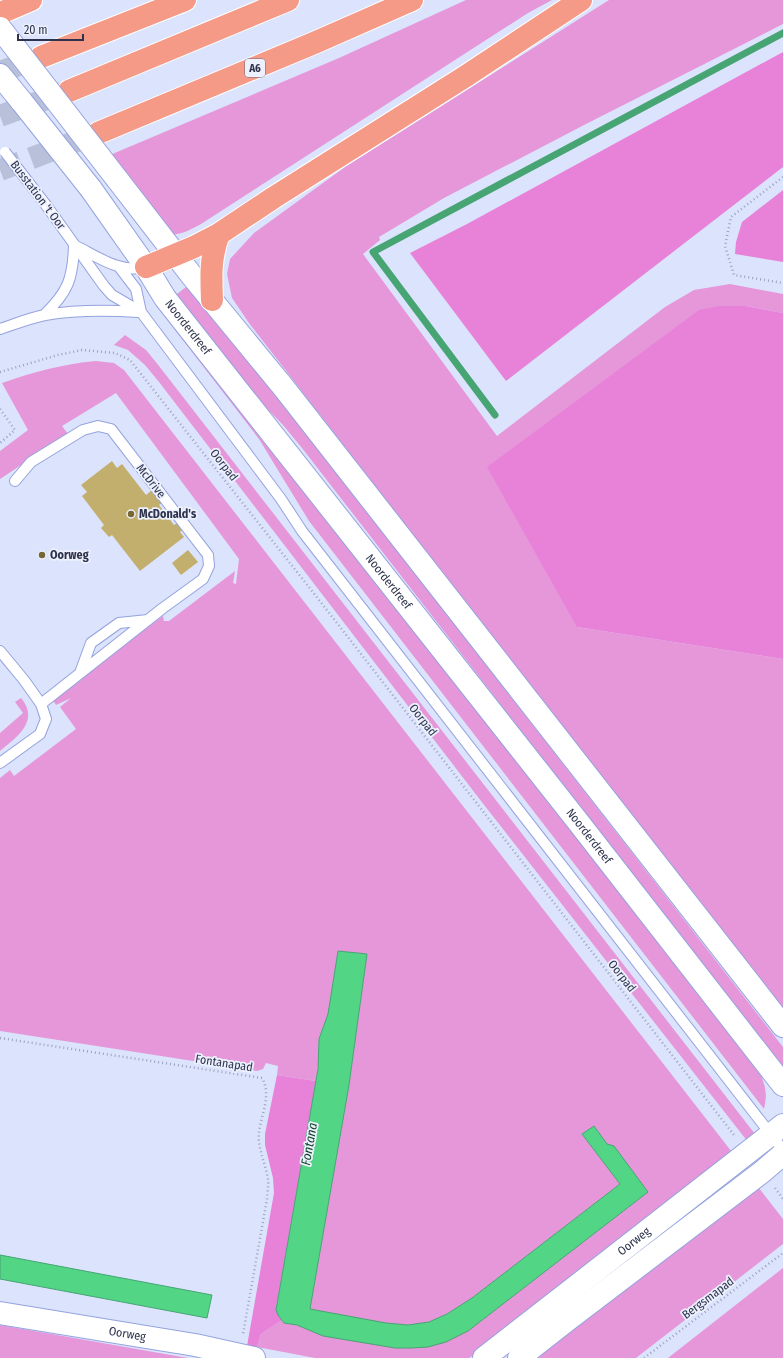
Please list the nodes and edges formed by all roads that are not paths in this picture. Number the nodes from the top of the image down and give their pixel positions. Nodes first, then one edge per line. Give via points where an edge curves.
1 (31, 0) edge
2 (184, 0) edge
3 (288, 0) edge
4 (412, 0) edge
5 (581, 0) edge
6 (1, 20) edge
7 (41, 57) tunnel mouth
8 (0, 75) edge
9 (69, 91) tunnel mouth
10 (98, 133) tunnel mouth
11 (0, 146) edge
12 (219, 234) junction
13 (74, 245) junction
14 (175, 255) junction
15 (146, 267) junction
16 (120, 268) junction
17 (212, 300) junction
18 (141, 312) junction
19 (44, 315) junction
20 (0, 329) edge
21 (15, 481) dead end
22 (148, 620) junction
23 (0, 651) edge
24 (80, 674) junction
25 (41, 704) junction
26 (0, 763) edge
27 (783, 1026) edge
28 (783, 1085) edge
29 (779, 1136) edge
30 (783, 1154) edge
31 (0, 1313) edge
32 (247, 1356) edge
33 (484, 1358) edge
34 (519, 1358) edge

1 - 6 highway
2 - 7 highway
3 - 9 highway
4 - 10 highway, A6
5 - 12 highway
6 - 14 street, bridge
8 - 15 street, Noorderdreef, bridge via 91,189
11 - 13 lane, Busstation 't Oor, bridge via 46,204
12 - 14 highway
12 - 17 highway via 212,260
13 - 16 lane, Busstation 't Oor
13 - 18 lane, Busstation 't Oor via 112,295
13 - 19 lane via 70,278 59,301
14 - 15 highway
14 - 17 street
15 - 16 lane, Busstation 't Oor via 137,270
15 - 28 street, Noorderdreef via 170,304 580,823
16 - 18 lane, Busstation 't Oor via 136,289
17 - 27 street via 284,388
18 - 19 lane via 117,310
18 - 29 lane via 307,537
19 - 20 lane
21 - 22 lane, McDrive via 31,462 83,430 98,426 111,429 208,555 209,566 203,579
22 - 24 lane, McDrive
22 - 24 lane via 119,623 91,643
23 - 25 lane
24 - 25 lane, McDrive
25 - 26 lane via 46,719 40,734
29 - 33 street, Oorweg via 747,1152
30 - 34 street, Oorweg
31 - 32 street, Oorweg

